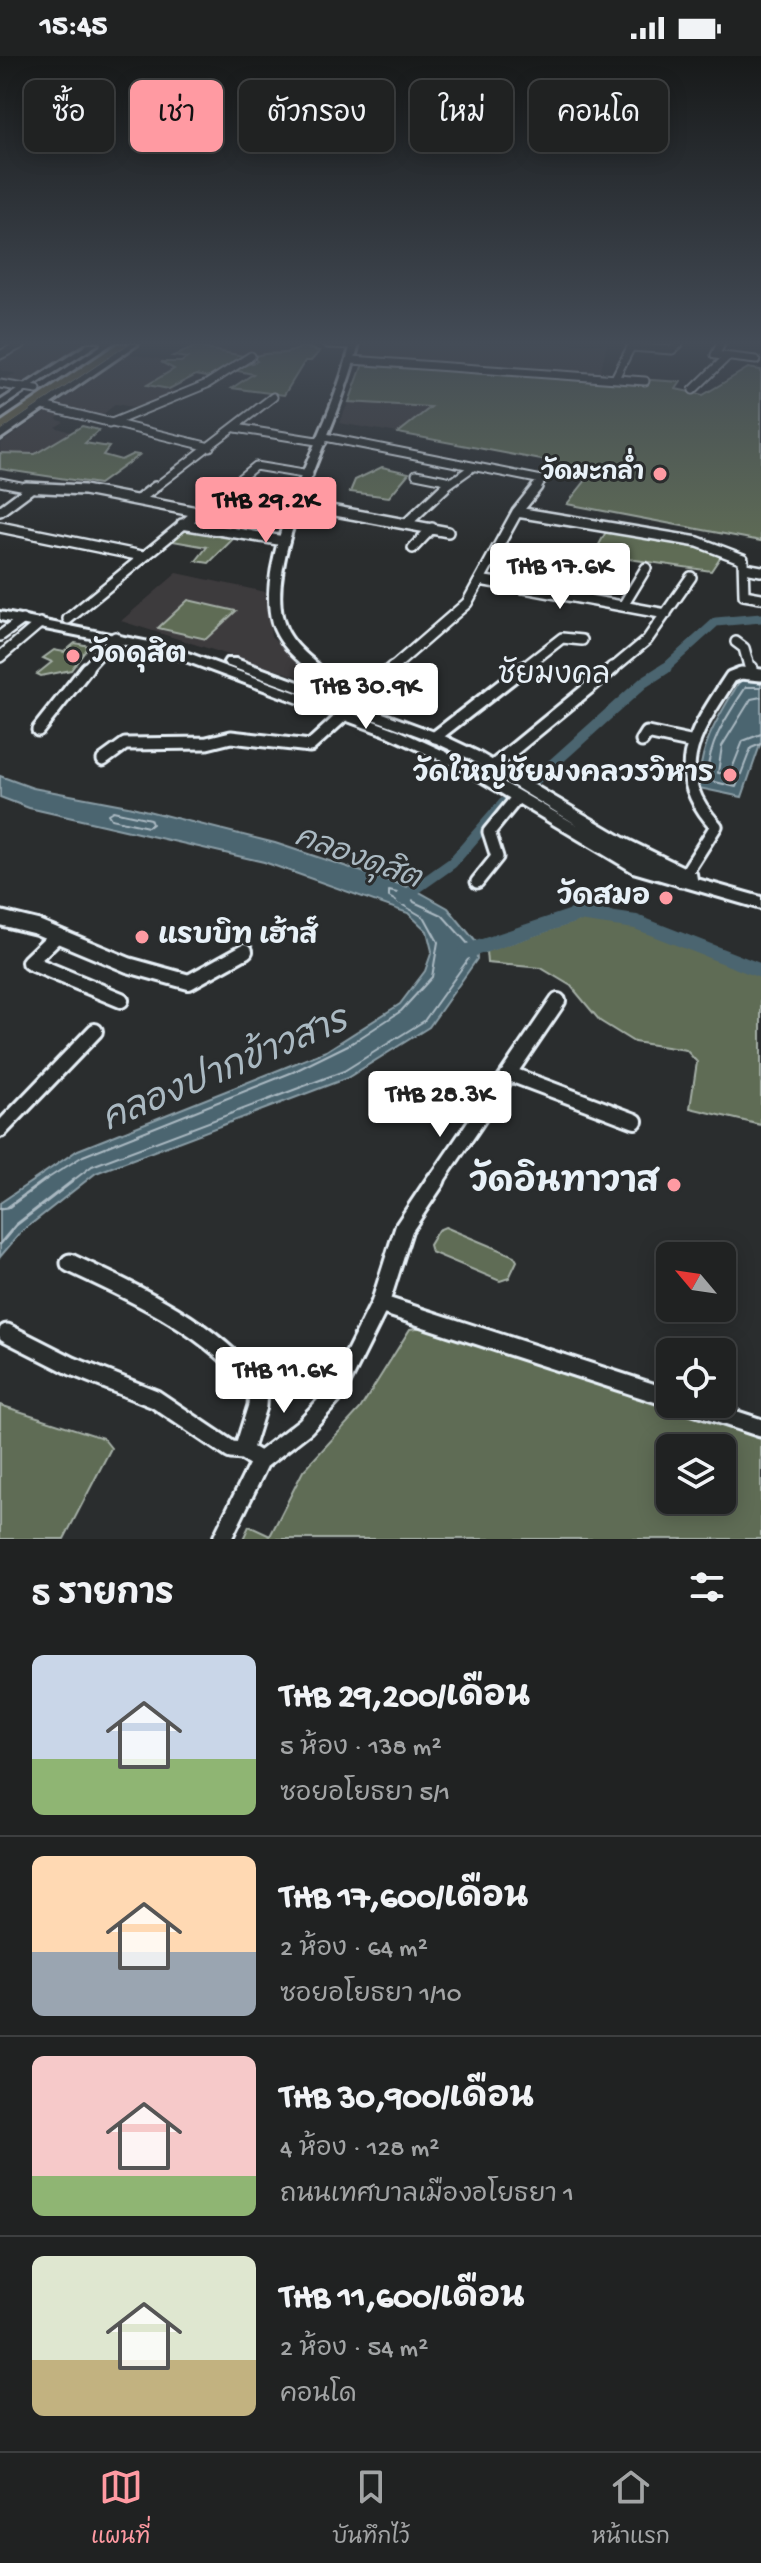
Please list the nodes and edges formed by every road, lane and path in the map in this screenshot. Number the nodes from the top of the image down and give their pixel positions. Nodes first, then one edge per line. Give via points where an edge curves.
1 (16, 413) edge
2 (20, 413) edge
3 (80, 413) edge
4 (135, 413) edge
5 (254, 413) edge
6 (333, 413) edge
7 (109, 424) junction
8 (0, 428) edge
9 (236, 428) junction
10 (0, 436) edge
11 (324, 440) junction
12 (210, 447) junction
13 (473, 467) junction
14 (416, 474) dead end
15 (309, 475) junction
16 (451, 481) junction
17 (0, 482) edge
18 (31, 488) junction
19 (138, 500) junction
20 (298, 504) junction
21 (0, 511) edge
22 (197, 512) junction
23 (517, 512) junction
24 (408, 522) junction
25 (182, 524) junction
26 (0, 527) edge
27 (432, 528) junction
28 (448, 532) dead end
29 (284, 541) junction
30 (413, 548) dead end
31 (545, 552) dead end
32 (142, 556) junction
33 (600, 567) dead end
34 (646, 568) dead end
35 (745, 568) junction
36 (761, 571) edge
37 (691, 577) dead end
38 (480, 580) junction
39 (522, 588) junction
40 (761, 598) edge
41 (584, 599) junction
42 (623, 606) junction
43 (0, 607) edge
44 (666, 614) junction
45 (0, 616) edge
46 (68, 619) junction
47 (22, 620) junction
48 (40, 623) junction
49 (0, 636) edge
50 (115, 637) junction
51 (582, 640) dead end
52 (736, 642) dead end
53 (0, 657) edge
54 (756, 674) edge
55 (306, 694) junction
56 (348, 710) junction
57 (38, 730) dead end
58 (435, 737) junction
59 (642, 741) dead end
60 (694, 743) junction
61 (103, 760) dead end
62 (492, 767) junction
63 (516, 799) junction
64 (683, 878) junction
65 (477, 882) dead end
66 (761, 903) edge
67 (0, 918) edge
68 (56, 936) junction
69 (245, 951) dead end
70 (121, 1000) dead end
71 (558, 1001) dead end
72 (95, 1031) dead end
73 (510, 1074) junction
74 (635, 1121) dead end
75 (0, 1130) edge
76 (70, 1263) dead end
77 (380, 1304) junction
78 (7, 1333) dead end
79 (656, 1393) edge
80 (731, 1418) edge
81 (761, 1428) edge
82 (243, 1451) junction
83 (260, 1461) junction
84 (222, 1539) edge

1 - 8 main road
2 - 10 main road
3 - 7 street
4 - 7 street
5 - 9 street
6 - 11 street
7 - 12 street
9 - 11 street
9 - 12 street
11 - 13 street
11 - 15 street
12 - 19 street
13 - 16 street
13 - 23 street via 542,480
14 - 16 street
15 - 20 street
15 - 22 street via 255,466
16 - 24 street
17 - 18 street
18 - 19 street
18 - 21 street
19 - 22 street
20 - 24 street
20 - 29 street
22 - 25 street
23 - 35 street via 698,542 743,559
23 - 38 street
24 - 27 street
25 - 29 street
25 - 32 street
26 - 32 street
27 - 28 street
27 - 30 street
29 - 55 street via 275,578 277,620 298,654 321,673
31 - 39 street
32 - 46 street
33 - 41 street
34 - 42 street
35 - 36 street
35 - 40 street via 744,595
37 - 44 street
38 - 39 street
38 - 56 street via 459,611
39 - 41 street
41 - 42 street
42 - 44 street
43 - 46 main road
44 - 62 street via 647,640
45 - 47 main road
46 - 55 main road via 174,642
47 - 48 main road
47 - 49 street
48 - 50 main road
48 - 53 street
50 - 55 main road
50 - 57 street via 81,671
51 - 58 street via 562,638
52 - 54 street
54 - 60 street via 731,677
55 - 56 main road
56 - 58 main road
56 - 61 street via 310,746 231,737 207,743 125,744
56 - 63 main road
58 - 62 main road
59 - 60 street via 647,733
60 - 64 street via 689,761 692,794 716,826
62 - 64 main road
63 - 64 main road via 619,858
63 - 65 street via 489,832 497,857
64 - 66 main road
67 - 68 street
68 - 69 street via 189,982
68 - 70 street via 29,962
71 - 73 street
72 - 75 street
73 - 74 street
73 - 77 street via 404,1228
76 - 82 street via 232,1356 252,1378 259,1397
77 - 79 street
77 - 83 street via 335,1394
78 - 82 street via 155,1399 231,1450
80 - 81 street
82 - 83 street
83 - 84 street

